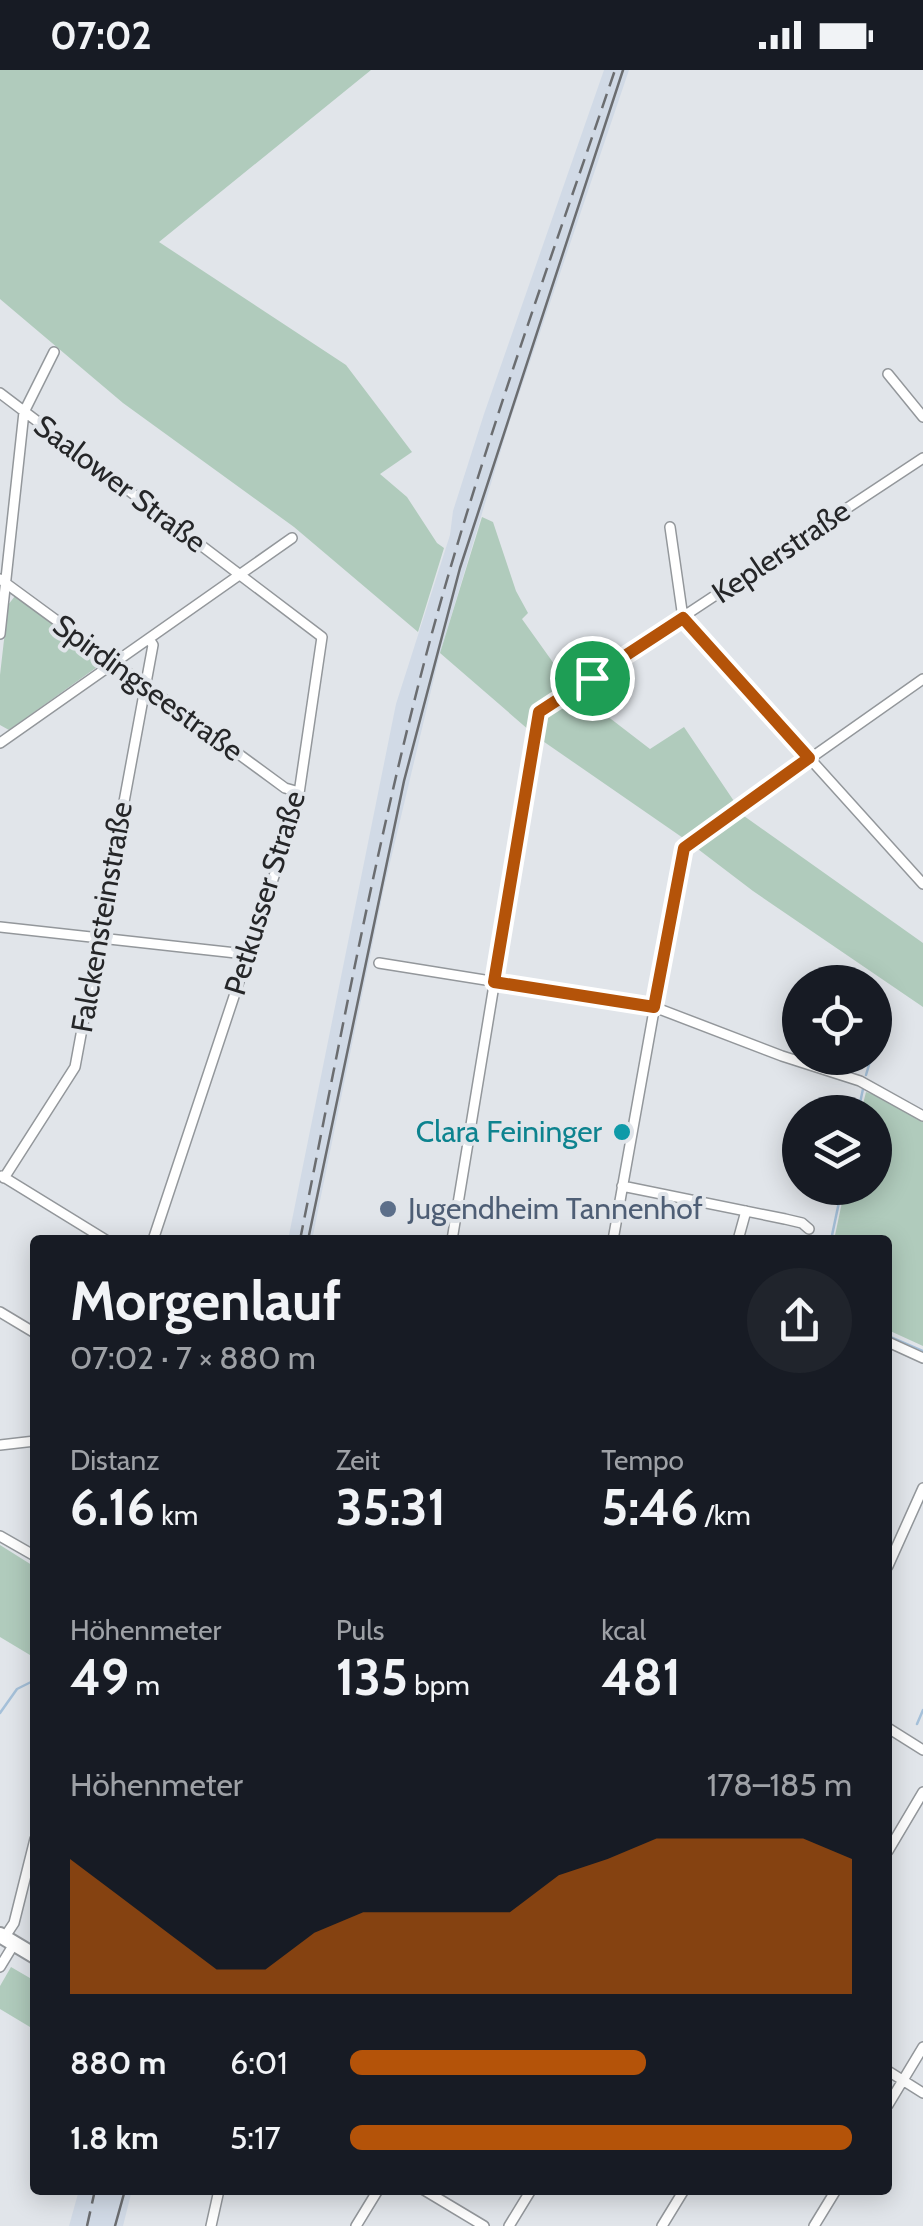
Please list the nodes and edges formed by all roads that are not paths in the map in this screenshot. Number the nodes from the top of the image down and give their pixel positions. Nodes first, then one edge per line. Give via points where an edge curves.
1 (54, 352) dead end
2 (888, 374) dead end
3 (0, 394) edge
4 (24, 412) junction
5 (923, 417) edge
6 (923, 458) edge
7 (670, 527) dead end
8 (292, 538) dead end
9 (240, 575) junction
10 (3, 581) edge
11 (683, 618) junction
12 (0, 634) edge
13 (149, 639) junction
14 (114, 663) junction
15 (923, 679) edge
16 (146, 686) junction
17 (0, 743) edge
18 (809, 758) junction
19 (299, 792) junction
20 (923, 884) edge
21 (0, 926) edge
22 (98, 937) junction
23 (247, 957) junction
24 (379, 963) dead end
25 (494, 982) junction
26 (654, 1007) junction
27 (923, 1116) edge
28 (2, 1176) edge
29 (622, 1186) junction
30 (746, 1210) junction
31 (809, 1229) dead end
32 (98, 1235) edge
33 (154, 1235) edge
34 (453, 1235) edge
35 (614, 1235) edge
36 (739, 1235) edge
37 (0, 1312) edge
38 (30, 1330) edge
39 (892, 1344) edge
40 (923, 1358) edge
41 (30, 1442) edge
42 (0, 1445) edge
43 (923, 1488) edge
44 (0, 1536) edge
45 (892, 1536) edge
46 (900, 1539) junction
47 (30, 1553) edge
48 (892, 1557) edge
49 (892, 1731) edge
50 (923, 1750) edge
51 (923, 1792) edge
52 (892, 1844) edge
53 (30, 1859) edge
54 (6, 1939) edge
55 (30, 1953) edge
56 (0, 1967) edge
57 (923, 2046) edge
58 (892, 2074) edge
59 (902, 2080) junction
60 (923, 2092) edge
61 (892, 2098) edge
62 (218, 2195) edge
63 (375, 2195) edge
64 (432, 2195) edge
65 (528, 2195) edge
66 (681, 2195) edge
67 (833, 2195) edge
68 (211, 2226) edge
69 (356, 2226) edge
70 (484, 2226) edge
71 (509, 2226) edge
72 (662, 2226) edge
73 (814, 2226) edge

1 - 4 street
2 - 5 street
3 - 4 street, Saalower Straße
4 - 9 street, Saalower Straße
4 - 10 street
6 - 11 street, Keplerstraße
7 - 11 street
8 - 9 street
9 - 13 street
9 - 19 street, Petkusser Straße via 322,638
10 - 12 street
10 - 14 street, Spirdingseestraße
11 - 18 street
11 - 25 street, Keplerstraße via 539,712
13 - 14 street
13 - 16 street, Falckensteinstraße
14 - 16 street, Spirdingseestraße
14 - 17 street
15 - 18 street
16 - 19 street, Spirdingseestraße
16 - 22 street, Falckensteinstraße
18 - 20 street
18 - 26 street via 682,852
19 - 23 street, Petkusser Straße
21 - 22 street
22 - 23 street
22 - 28 street, Falckensteinstraße via 75,1067
23 - 33 street, Petkusser Straße
24 - 25 street
25 - 26 street
25 - 34 street
26 - 27 street via 860,1081
26 - 29 street
28 - 32 street
29 - 30 street
29 - 35 street
30 - 31 street
30 - 36 street
37 - 38 street
39 - 40 street
41 - 42 street
43 - 46 street
44 - 47 street
45 - 46 street
46 - 48 street
49 - 50 street
51 - 52 street
53 - 54 street
54 - 55 street
54 - 56 street
57 - 59 street
58 - 59 street
59 - 60 street
59 - 61 street
62 - 68 street
63 - 69 street
64 - 70 street
65 - 71 street
66 - 72 street
67 - 73 street

